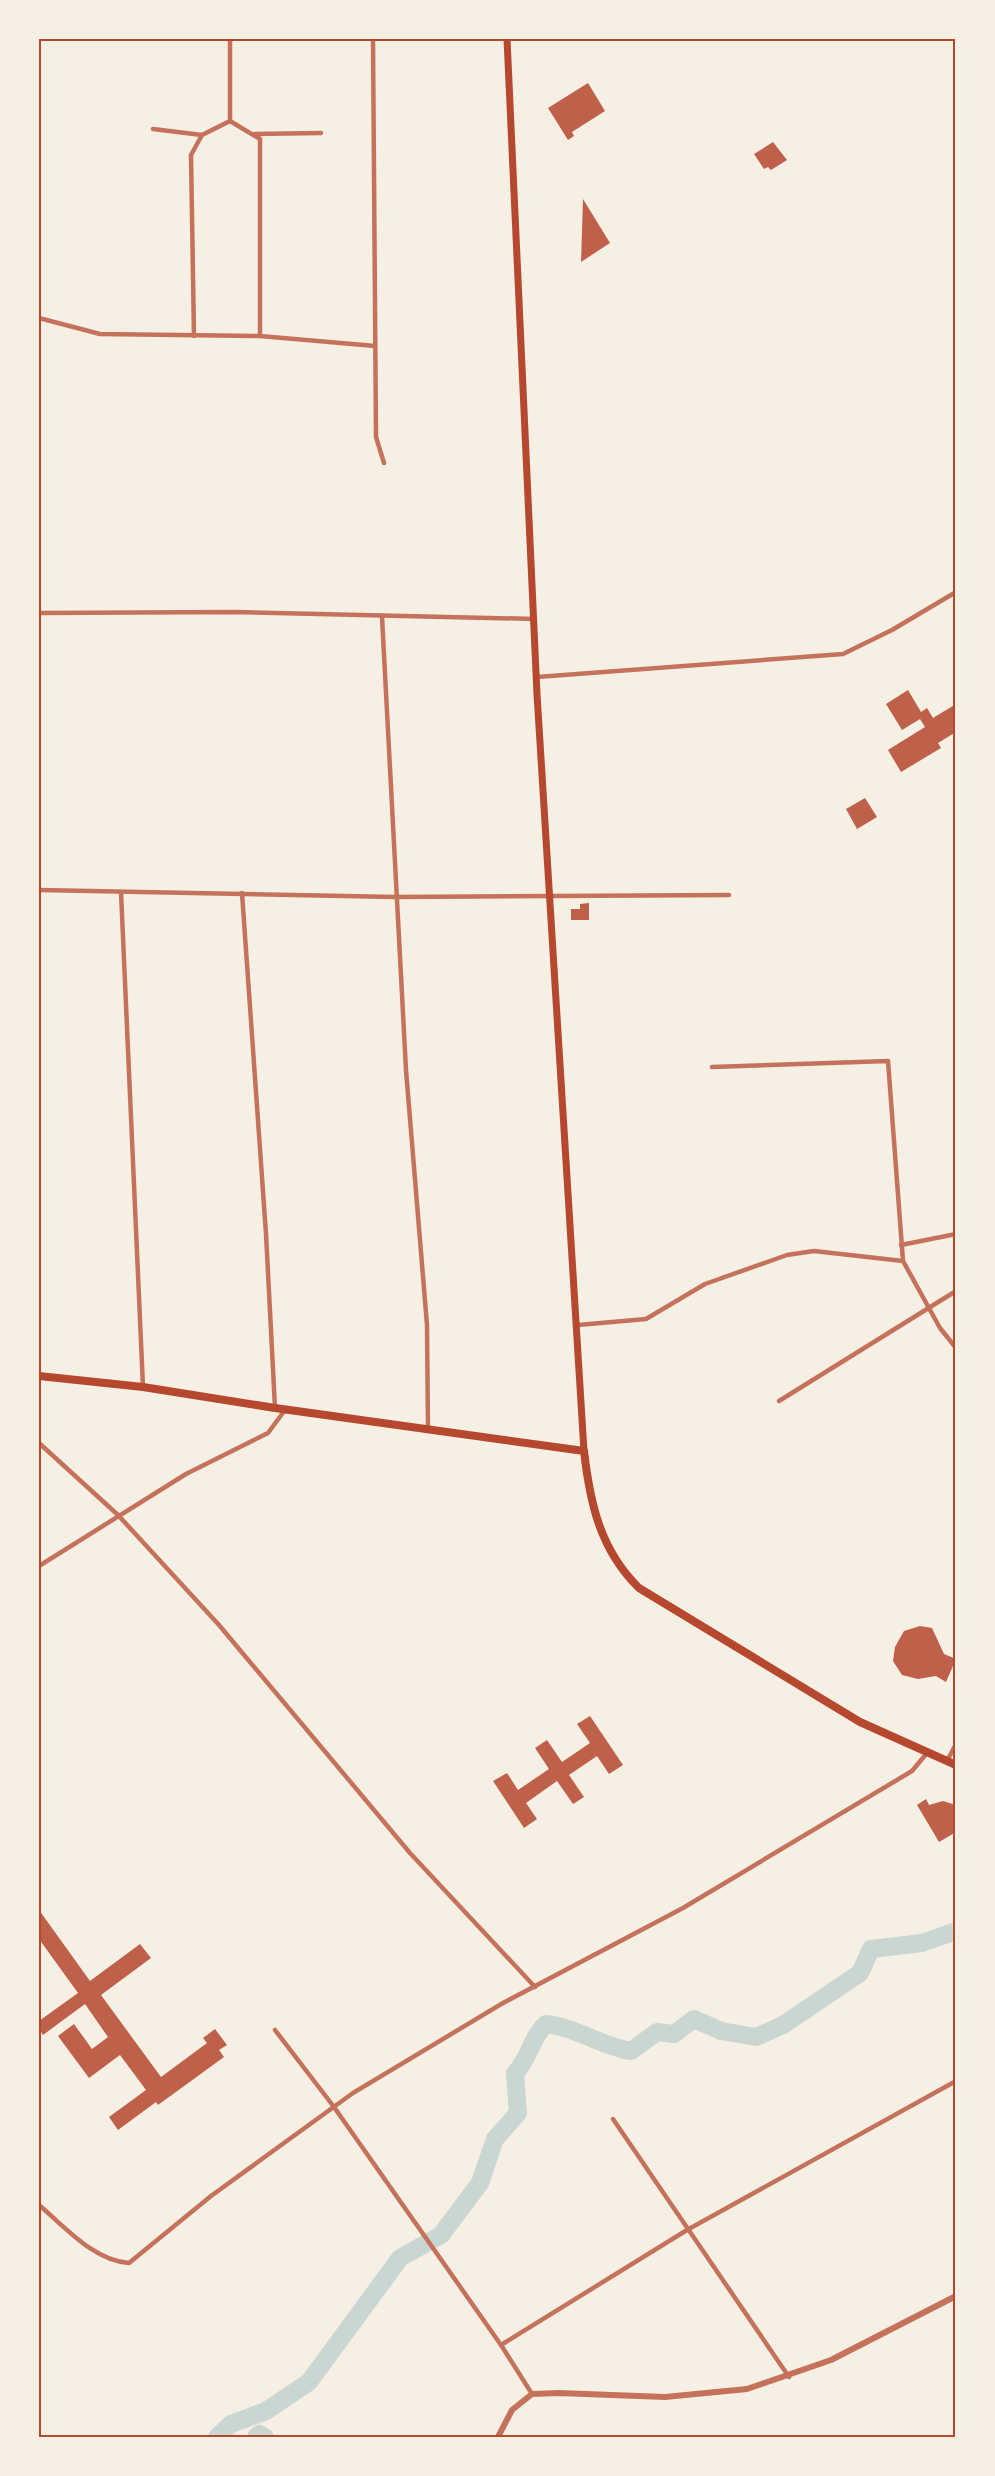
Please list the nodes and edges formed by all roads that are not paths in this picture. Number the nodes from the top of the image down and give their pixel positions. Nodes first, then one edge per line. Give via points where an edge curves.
1 (230, 39) edge
2 (373, 39) edge
3 (507, 39) edge
4 (230, 121) junction
5 (153, 129) dead end
6 (321, 133) dead end
7 (252, 134) junction
8 (202, 135) junction
9 (39, 318) edge
10 (194, 336) junction
11 (260, 336) junction
12 (375, 346) junction
13 (384, 463) dead end
14 (956, 592) edge
15 (39, 613) edge
16 (382, 617) junction
17 (534, 619) junction
18 (537, 677) junction
19 (39, 890) edge
20 (121, 892) junction
21 (242, 893) junction
22 (549, 895) junction
23 (729, 895) dead end
24 (396, 897) junction
25 (712, 1066) dead end
26 (956, 1234) edge
27 (901, 1245) junction
28 (903, 1261) junction
29 (956, 1291) edge
30 (928, 1308) junction
31 (578, 1325) junction
32 (956, 1348) edge
33 (39, 1376) edge
34 (143, 1387) junction
35 (779, 1401) dead end
36 (275, 1408) junction
37 (285, 1410) junction
38 (428, 1430) junction
39 (39, 1443) edge
40 (584, 1451) junction
41 (118, 1515) junction
42 (39, 1566) edge
43 (956, 1744) edge
44 (927, 1753) junction
45 (947, 1761) junction
46 (956, 1765) edge
47 (535, 1987) junction
48 (275, 2030) dead end
49 (956, 2081) edge
50 (334, 2107) junction
51 (613, 2119) dead end
52 (39, 2205) edge
53 (687, 2230) junction
54 (956, 2296) edge
55 (501, 2345) junction
56 (789, 2377) junction
57 (532, 2394) junction
58 (498, 2437) edge

1 - 4 street
2 - 12 street
3 - 17 main road
4 - 7 street
4 - 8 street
5 - 8 street
6 - 7 street
7 - 11 street via 260,139
8 - 10 street via 191,154
9 - 10 street via 100,334
10 - 11 street
11 - 12 street
12 - 13 street via 376,437
14 - 18 street via 843,654
15 - 16 street via 234,612
16 - 17 street
16 - 24 street
17 - 18 main road
18 - 22 main road
19 - 20 street
20 - 21 street
20 - 34 street
21 - 24 street
21 - 36 street
22 - 23 street
22 - 24 street
22 - 31 main road
24 - 38 street via 427,1324
25 - 27 street via 888,1061
26 - 27 street
27 - 28 street
28 - 30 street
28 - 31 street via 814,1251 787,1255 705,1284 646,1319
29 - 30 street
30 - 32 street
30 - 35 street
31 - 40 main road
33 - 34 main road
34 - 36 main road
36 - 37 main road
37 - 38 main road
37 - 41 street via 268,1433 186,1474
38 - 40 main road
39 - 41 street
40 - 44 main road via 603,1540 639,1588 860,1722
41 - 42 street
41 - 47 street via 219,1625 410,1853
43 - 45 street
44 - 45 main road
44 - 47 street via 912,1771 683,1908
45 - 46 main road
47 - 50 street via 391,2068
48 - 50 street
49 - 53 street
50 - 52 street via 211,2196 129,2263 114,2263 89,2247
50 - 55 street
51 - 53 street
53 - 55 street
53 - 56 street
54 - 56 street via 831,2360
55 - 57 street
56 - 57 street via 713,2394
57 - 58 street via 512,2410

